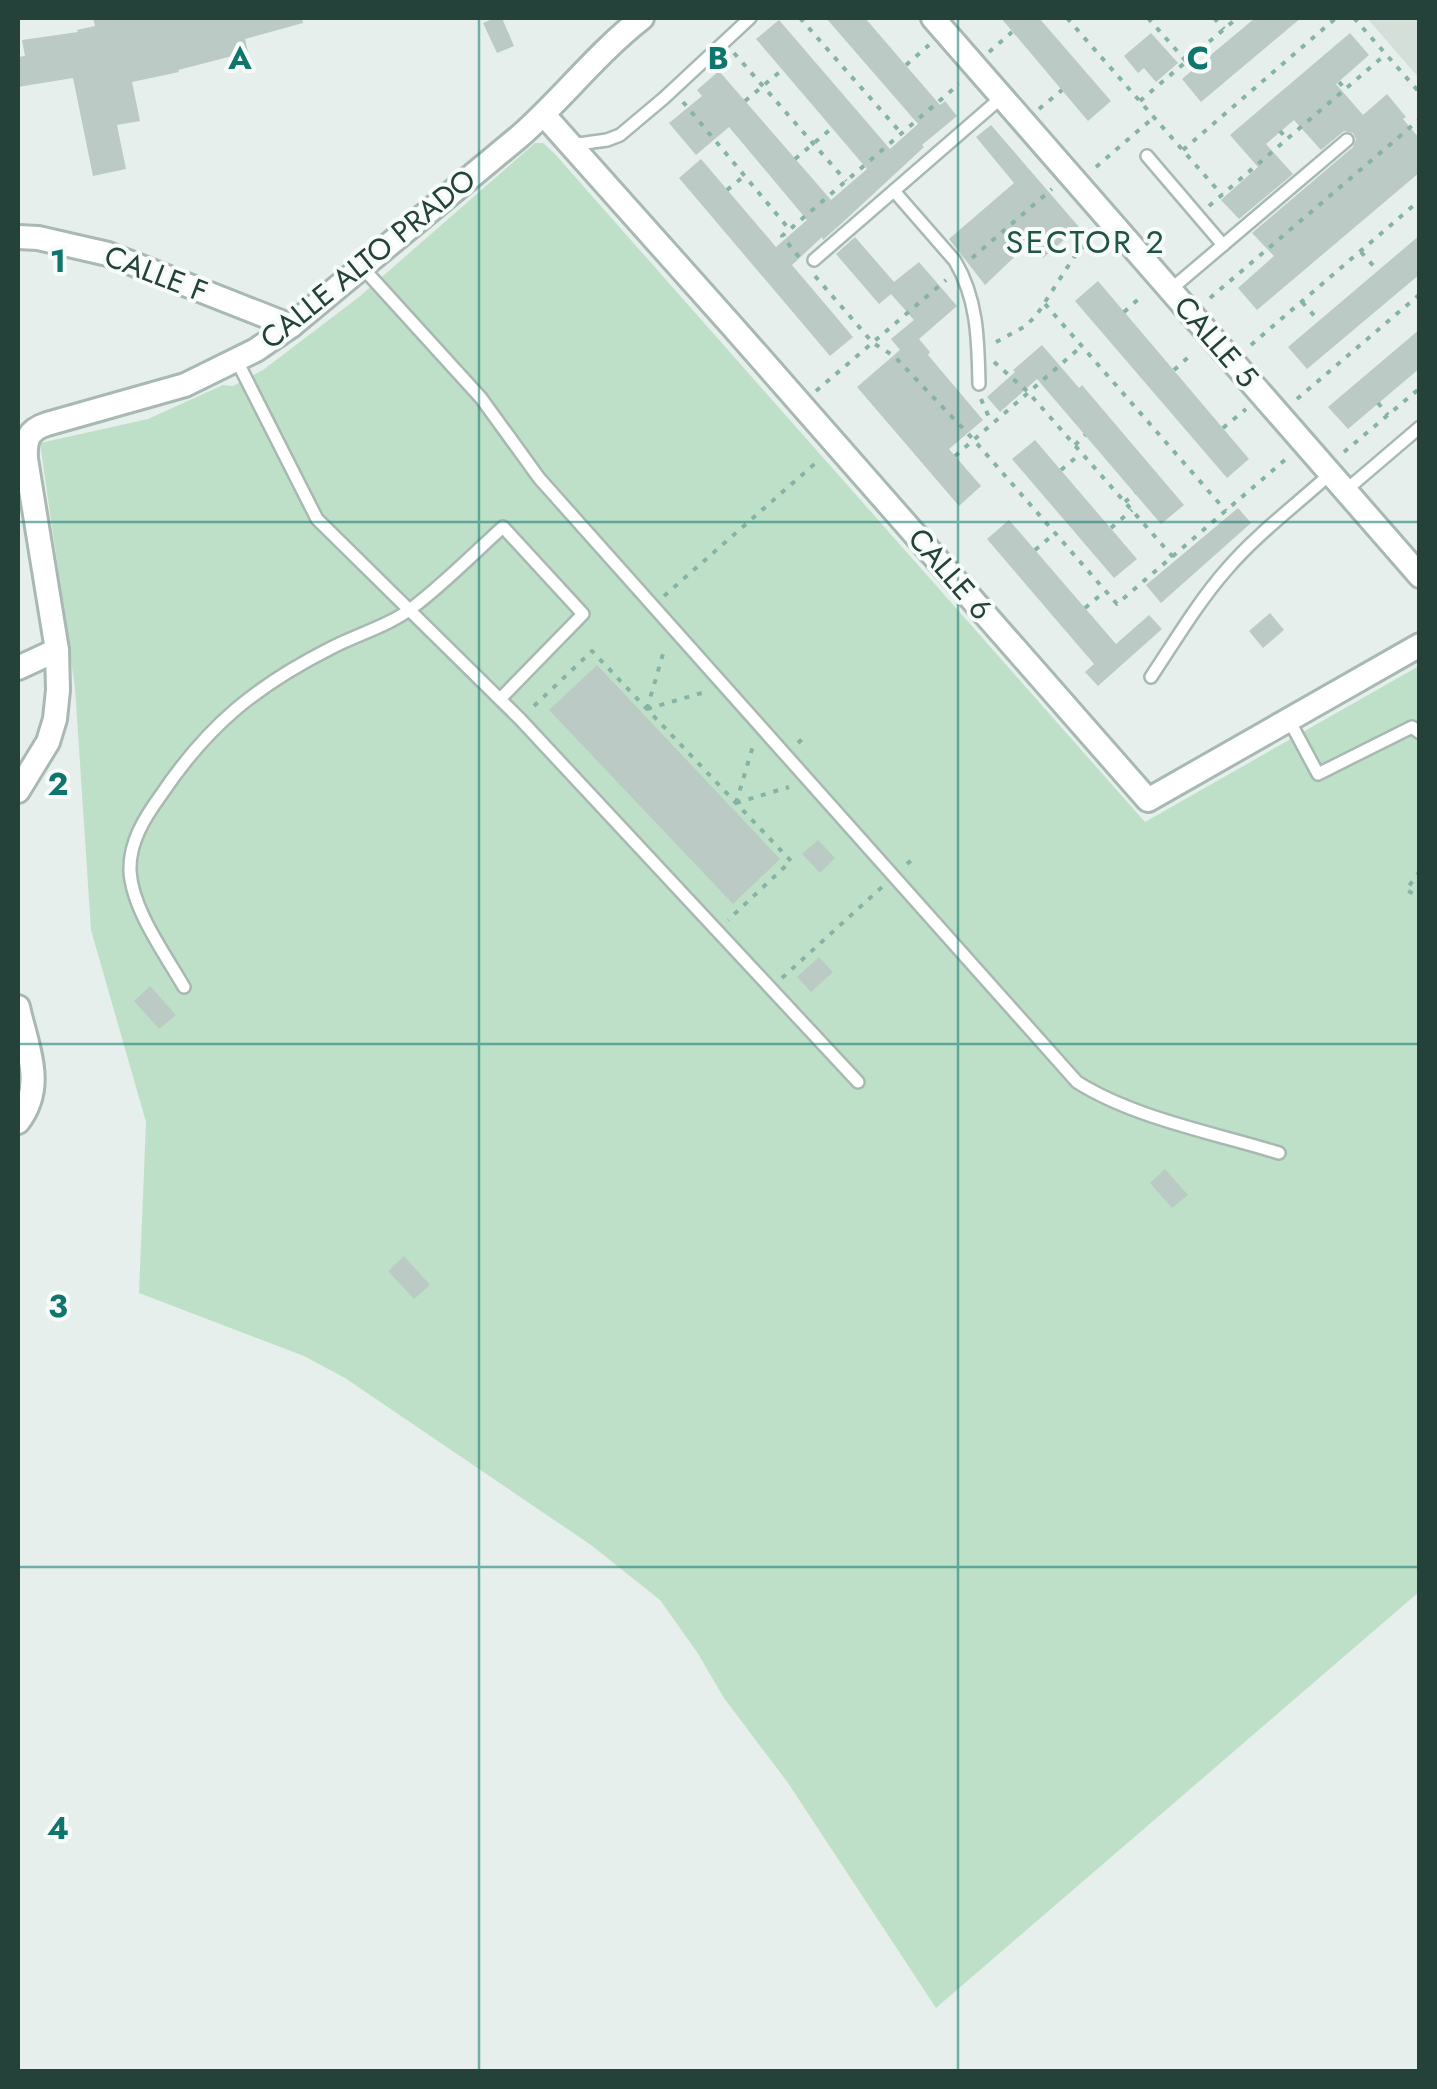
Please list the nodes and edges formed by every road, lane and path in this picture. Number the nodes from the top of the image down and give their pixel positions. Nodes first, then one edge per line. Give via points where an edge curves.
1 (642, 18) edge
2 (750, 18) edge
3 (800, 18) edge
4 (933, 18) edge
5 (1067, 18) edge
6 (1148, 18) edge
7 (1214, 18) edge
8 (1237, 18) edge
9 (1336, 18) edge
10 (1354, 18) edge
11 (1224, 29) junction
12 (1012, 32) dead end
13 (724, 42) junction
14 (1205, 44) junction
15 (1213, 53) dead end
16 (1386, 54) junction
17 (1186, 61) junction
18 (976, 66) junction
19 (782, 70) dead end
20 (1339, 82) dead end
21 (763, 86) junction
22 (1345, 89) junction
23 (673, 90) junction
24 (1420, 92) edge
25 (1002, 97) junction
26 (746, 101) dead end
27 (1140, 101) junction
28 (544, 115) junction
29 (1154, 117) junction
30 (1420, 119) edge
31 (832, 128) dead end
32 (1280, 132) dead end
33 (901, 133) junction
34 (1287, 139) junction
35 (1347, 140) dead end
36 (813, 144) junction
37 (571, 145) junction
38 (1183, 150) junction
39 (1379, 154) junction
40 (1147, 156) dead end
41 (796, 160) dead end
42 (1386, 162) dead end
43 (745, 176) junction
44 (1073, 178) junction
45 (846, 181) junction
46 (727, 190) dead end
47 (894, 191) junction
48 (1222, 195) junction
49 (1419, 201) edge
50 (1320, 204) junction
51 (1327, 212) dead end
52 (1198, 216) junction
53 (1108, 219) junction
54 (789, 229) junction
55 (18, 238) edge
56 (786, 240) junction
57 (1223, 246) junction
58 (777, 248) dead end
59 (1360, 251) junction
60 (1262, 254) junction
61 (814, 260) dead end
62 (1268, 262) dead end
63 (362, 267) junction
64 (960, 268) junction
65 (1378, 271) dead end
66 (1170, 290) junction
67 (1420, 294) edge
68 (1302, 301) junction
69 (1046, 304) junction
70 (1191, 314) junction
71 (1319, 321) dead end
72 (291, 326) junction
73 (1211, 338) junction
74 (872, 343) junction
75 (1082, 346) junction
76 (978, 350) junction
77 (237, 360) junction
78 (1232, 361) junction
79 (1174, 370) dead end
80 (979, 384) joint
81 (1420, 388) edge
82 (1028, 392) junction
83 (1262, 395) junction
84 (1378, 403) dead end
85 (801, 404) junction
86 (1388, 414) junction
87 (1278, 415) junction
88 (992, 423) junction
89 (1420, 427) edge
90 (1223, 428) dead end
91 (32, 431) edge
92 (1086, 435) dead end
93 (973, 440) junction
94 (1075, 444) junction
95 (1304, 444) junction
96 (836, 445) junction
97 (1082, 452) junction
98 (955, 456) dead end
99 (1061, 470) dead end
100 (1334, 478) junction
101 (1136, 494) dead end
102 (1125, 502) junction
103 (1132, 510) junction
104 (1226, 511) junction
105 (1111, 528) dead end
106 (1055, 533) junction
107 (1035, 550) dead end
108 (1173, 557) junction
109 (1420, 576) edge
110 (1105, 591) junction
111 (653, 606) junction
112 (1085, 608) dead end
113 (410, 610) junction
114 (668, 639) dead end
115 (1420, 645) edge
116 (56, 650) junction
117 (18, 668) edge
118 (1151, 677) dead end
119 (712, 690) dead end
120 (500, 699) junction
121 (647, 709) junction
122 (520, 719) junction
123 (1289, 720) junction
124 (1420, 734) edge
125 (755, 739) dead end
126 (795, 786) dead end
127 (18, 791) edge
128 (736, 804) junction
129 (916, 856) dead end
130 (1420, 871) edge
131 (894, 876) junction
132 (1420, 897) edge
133 (717, 930) junction
134 (184, 987) dead end
135 (771, 988) junction
136 (18, 1007) edge
137 (858, 1082) dead end
138 (23, 1115) edge
139 (1280, 1153) dead end

1 - 28 street, CALLE ALTO PRADO
2 - 13 lane
3 - 33 path
4 - 18 street, CALLE 5
5 - 27 path
6 - 17 path
7 - 11 path
8 - 11 path
9 - 38 path
10 - 16 path
11 - 14 path
12 - 18 path
13 - 21 path
13 - 23 lane
14 - 15 path
14 - 17 path
16 - 22 path
16 - 24 path
17 - 27 path
18 - 25 street, CALLE 5
18 - 33 path
19 - 21 path
20 - 22 path
21 - 26 path
21 - 36 path
22 - 34 path
23 - 37 lane via 620,135
23 - 43 path
25 - 44 street, CALLE 5
25 - 47 lane
27 - 29 path
28 - 37 street, CALLE 6
28 - 63 street, CALLE ALTO PRADO
29 - 38 path
29 - 44 path
30 - 39 path
31 - 36 path
32 - 34 path
33 - 45 path
34 - 48 path
35 - 57 lane
36 - 41 path
36 - 45 path
37 - 85 street, CALLE 6
38 - 48 path
39 - 42 path
39 - 50 path
40 - 52 lane
43 - 46 path
43 - 54 path
44 - 53 street, CALLE 5
44 - 64 path
45 - 54 path
47 - 61 lane
47 - 64 lane
48 - 52 path
49 - 59 path
50 - 51 path
50 - 60 path
52 - 57 lane
53 - 66 street, CALLE 5
53 - 69 path via 1074,257
54 - 56 path
55 - 72 street, CALLE F via 108,254
56 - 58 path
56 - 74 path
57 - 66 lane
59 - 65 path
59 - 68 path
60 - 62 path
60 - 70 path
63 - 72 street, CALLE ALTO PRADO
63 - 111 lane
64 - 74 path
64 - 76 lane via 975,310
66 - 70 street, CALLE 5
67 - 87 path
68 - 71 path
68 - 78 path
69 - 75 path
69 - 76 path via 1024,326
70 - 73 street, CALLE 5
72 - 77 street, CALLE ALTO PRADO
73 - 78 street, CALLE 5
73 - 79 path
74 - 85 path
74 - 93 path via 894,356
75 - 82 path
75 - 104 path
76 - 80 lane
76 - 82 path
77 - 91 street, CALLE ALTO PRADO via 185,385
77 - 113 lane via 317,520
78 - 83 street, CALLE 5
80 - 88 path
81 - 86 path
82 - 88 path
82 - 94 path
83 - 87 street, CALLE 5
83 - 90 path
84 - 86 path
85 - 96 street, CALLE 6
86 - 100 path
87 - 95 street, CALLE 5
88 - 93 path
89 - 100 lane
91 - 116 street via 26,459
92 - 94 path
93 - 98 path
93 - 106 path
94 - 97 path
95 - 100 street, CALLE 5
95 - 104 path
96 - 111 path
96 - 123 street, CALLE 6 via 1148,800
97 - 99 path
97 - 102 path
100 - 109 street, CALLE 5
100 - 118 lane via 1226,570
101 - 102 path
102 - 103 path
103 - 105 path
103 - 108 path
104 - 108 path
106 - 107 path
106 - 110 path
108 - 110 path via 1117,604
110 - 112 path
111 - 131 lane
113 - 120 lane
113 - 120 lane via 503,527 583,614
113 - 134 lane via 252,695 219,722 146,817 132,848 133,889
114 - 121 path
115 - 123 street, CALLE 6
116 - 117 street
116 - 127 street via 55,720
119 - 121 path
120 - 122 lane
121 - 122 path via 592,651
121 - 128 path
122 - 133 lane
123 - 124 lane via 1318,774 1412,726
125 - 128 path
126 - 128 path
128 - 133 path via 791,861
129 - 131 path
130 - 132 path via 1406,890
131 - 135 path
131 - 139 lane via 1077,1082 1130,1108
133 - 135 lane
135 - 137 lane
136 - 138 street via 33,1074

